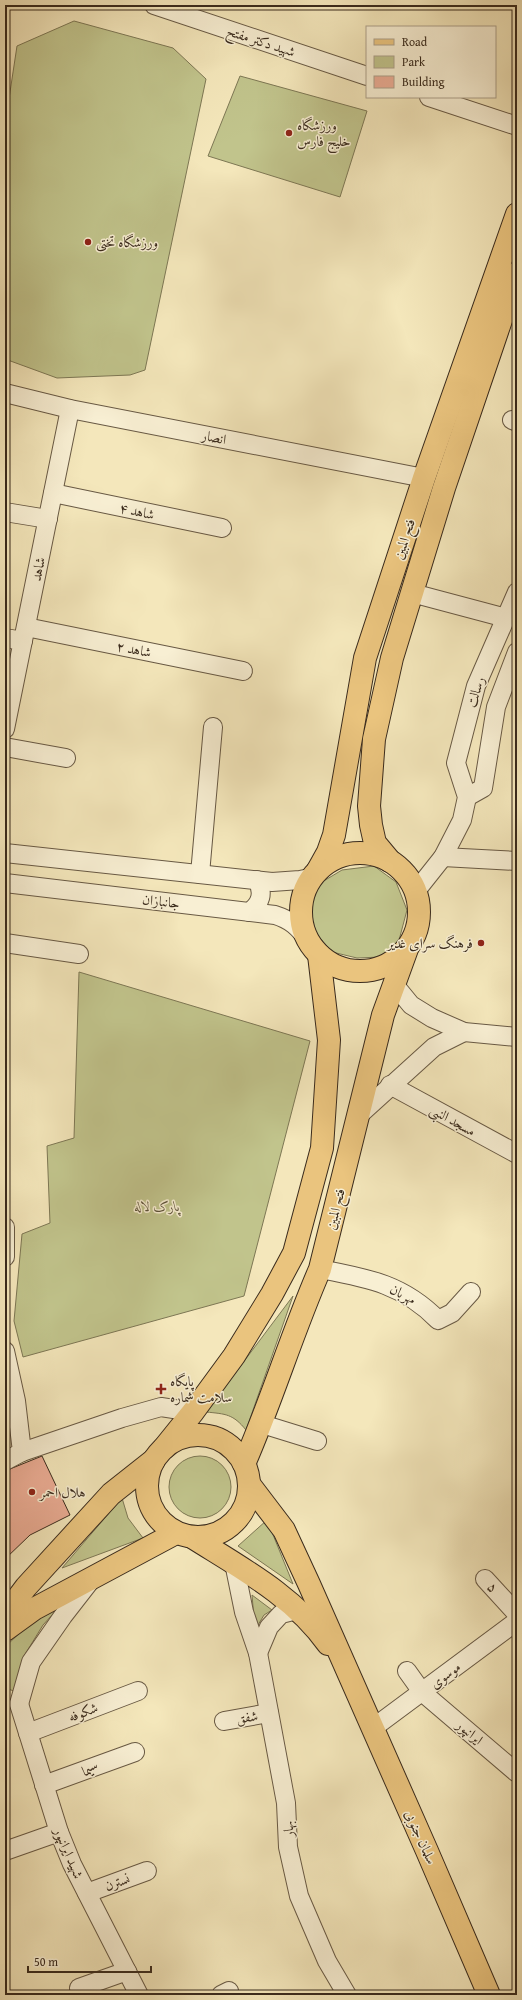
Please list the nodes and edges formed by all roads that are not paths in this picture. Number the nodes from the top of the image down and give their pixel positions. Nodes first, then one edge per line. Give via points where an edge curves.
1 (154, 5) edge
2 (366, 76) edge
3 (432, 98) edge
4 (517, 126) edge
5 (517, 214) edge
6 (517, 273) edge
7 (5, 393) edge
8 (70, 408) junction
9 (424, 478) junction
10 (53, 493) junction
11 (5, 512) edge
12 (48, 519) junction
13 (222, 528) dead end
14 (517, 592) edge
15 (412, 593) junction
16 (506, 618) junction
17 (24, 634) junction
18 (5, 638) edge
19 (517, 652) edge
20 (243, 671) dead end
21 (214, 727) dead end
22 (5, 729) edge
23 (5, 747) edge
24 (66, 758) dead end
25 (467, 797) junction
26 (5, 853) edge
27 (443, 857) junction
28 (390, 861) junction
29 (517, 861) edge
30 (200, 874) junction
31 (316, 874) junction
32 (258, 880) junction
33 (5, 883) edge
34 (416, 891) junction
35 (249, 912) junction
36 (5, 943) edge
37 (313, 948) junction
38 (407, 949) junction
39 (79, 954) dead end
40 (393, 983) junction
41 (464, 1032) junction
42 (517, 1038) edge
43 (390, 1085) junction
44 (360, 1115) junction
45 (517, 1154) edge
46 (5, 1227) edge
47 (5, 1236) edge
48 (5, 1257) edge
49 (320, 1269) junction
50 (471, 1292) dead end
51 (5, 1351) edge
52 (193, 1412) junction
53 (262, 1424) junction
54 (317, 1441) dead end
55 (22, 1452) junction
56 (159, 1454) junction
57 (5, 1461) edge
58 (247, 1474) junction
59 (184, 1535) junction
60 (234, 1563) junction
61 (485, 1579) dead end
62 (91, 1580) junction
63 (297, 1610) junction
64 (517, 1614) edge
65 (5, 1615) edge
66 (517, 1621) edge
67 (5, 1630) edge
68 (258, 1653) junction
69 (407, 1671) dead end
70 (352, 1680) junction
71 (138, 1691) dead end
72 (422, 1692) junction
73 (12, 1700) edge
74 (269, 1713) junction
75 (224, 1721) dead end
76 (373, 1728) junction
77 (28, 1733) junction
78 (135, 1752) dead end
79 (517, 1773) edge
80 (44, 1785) junction
81 (59, 1832) junction
82 (5, 1851) edge
83 (147, 1871) dead end
84 (87, 1893) junction
85 (127, 1971) junction
86 (79, 1988) dead end
87 (139, 1995) edge
88 (347, 1995) edge
89 (489, 1995) edge

1 - 2 street, شهید دکتر مفتح
3 - 4 street
5 - 9 main road, فتح المبین
6 - 15 main road, فتح المبین via 444,488
7 - 8 street, انصار
8 - 9 street, انصار
8 - 10 street, شاهد
9 - 31 main road, فتح المبین via 366,658 334,835
10 - 12 street, شاهد
10 - 13 street, شاهد ۴
11 - 12 street
12 - 17 street, شاهد
14 - 16 street, رسالت
15 - 16 street
15 - 28 main road, فتح المبین via 392,658 374,738 369,806 371,825 375,843
16 - 25 street, رسالت via 476,686 456,763
17 - 18 street, شاهد ۲
17 - 20 street, شاهد ۲
17 - 22 street, شاهد
19 - 25 street, رسالت via 496,707 483,788
21 - 30 street
23 - 24 street
25 - 27 street via 462,820
26 - 30 street
27 - 29 street
27 - 34 street
28 - 31 main road via 371,854 352,854 334,859
28 - 34 main road via 405,874
30 - 32 street
31 - 32 street via 286,882
31 - 37 main road via 307,886 302,904 302,922
32 - 35 street via 261,898 259,904
33 - 35 street, جانبازان
34 - 38 main road via 419,911 416,931
35 - 37 street, جانبازان via 275,914 289,920 297,926
36 - 39 street
37 - 38 main road via 335,966 353,971 373,970 392,962
37 - 52 main road, فتح المبین via 329,1040 322,1148 294,1253 234,1356
38 - 40 main road, فتح المبین
40 - 41 street via 411,1005 432,1018
40 - 44 main road, فتح المبین
41 - 42 street
41 - 43 street via 434,1047
43 - 44 street
43 - 45 street, مسجد النبی
44 - 49 main road, فتح المبین
46 - 47 street
47 - 48 street
49 - 50 street, مهربان via 363,1277 400,1290 426,1307 438,1320 452,1313
49 - 53 main road, فتح المبین via 303,1308
51 - 55 street via 16,1401
52 - 55 street via 161,1407
52 - 56 main road, فتح المبین
53 - 54 street
53 - 58 main road, فتح المبین
55 - 57 street
56 - 58 main road via 177,1440 192,1436 208,1436 223,1441 235,1451
56 - 59 main road via 148,1476 147,1493 152,1509 162,1523
56 - 65 main road via 111,1494 26,1587
58 - 59 main road via 247,1501 239,1517 226,1529 210,1536
58 - 70 main road via 284,1530
59 - 60 main road
59 - 62 main road
60 - 63 main road via 275,1590
60 - 68 street, بهار via 244,1612
61 - 64 street, ۵
62 - 67 main road via 34,1609
62 - 73 street via 31,1662
63 - 68 street via 282,1614 269,1627
63 - 70 main road via 316,1627
66 - 72 street, موسوی
68 - 74 street, بهار
69 - 72 street, ایرانپور
70 - 76 main road, سلمان جنوبی
71 - 77 street, شکوفه
72 - 76 street, موسوی
72 - 79 street, ایرانپور
73 - 77 street, شهید ایرانپور
74 - 75 street, شفق
74 - 88 street, بهار via 286,1803 288,1847 299,1896 327,1961
76 - 89 main road, سلمان جنوبی
77 - 80 street, شهید ایرانپور
78 - 80 street, سیما
80 - 81 street, شهید ایرانپور
81 - 82 street
81 - 84 street, شهید ایرانپور
83 - 84 street, نسترن
84 - 85 street, شهید ایرانپور
85 - 86 street
85 - 87 street, شهید ایرانپور

